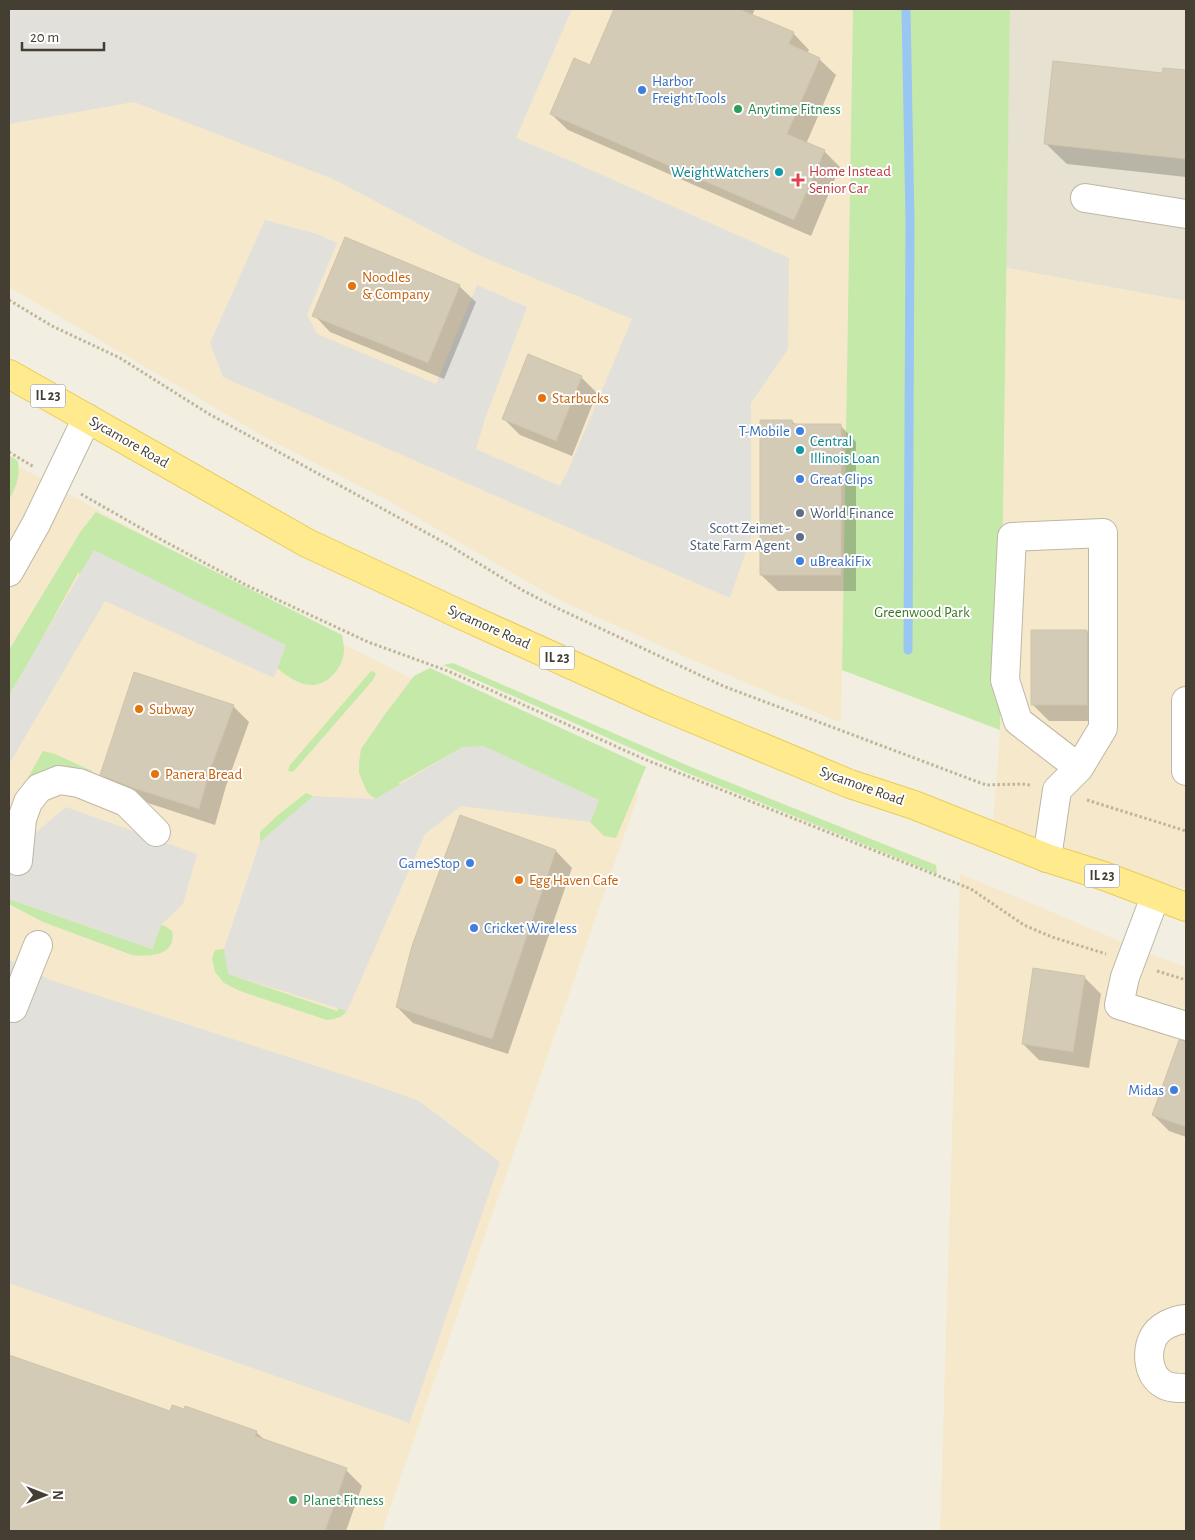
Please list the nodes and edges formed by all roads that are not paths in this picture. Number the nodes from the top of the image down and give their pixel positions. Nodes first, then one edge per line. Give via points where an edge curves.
1 (1085, 198) dead end
2 (1186, 214) edge
3 (9, 374) edge
4 (86, 418) junction
5 (9, 572) edge
6 (1186, 701) edge
7 (1079, 768) junction
8 (1186, 771) edge
9 (156, 832) dead end
10 (1047, 858) junction
11 (18, 861) dead end
12 (1155, 897) junction
13 (1186, 907) edge
14 (38, 945) dead end
15 (13, 1008) dead end
16 (1186, 1026) edge
17 (1186, 1319) edge
18 (1186, 1388) edge

1 - 2 street
3 - 4 main road, Sycamore Road / IL 23
4 - 5 street via 36,524
4 - 10 main road, Sycamore Road / IL 23 via 307,543 457,613 658,704 841,780
6 - 8 street
7 - 7 street via 1103,728 1103,533 1012,537 1005,680 1018,722
7 - 10 street via 1058,790
9 - 11 street via 126,802 79,783 59,780 39,788 28,802 22,819
10 - 12 main road, IL 23
12 - 13 main road, IL 23
12 - 16 street via 1125,976 1119,1005
14 - 15 street
17 - 18 street via 1159,1330 1149,1351 1149,1364 1155,1378 1164,1386

